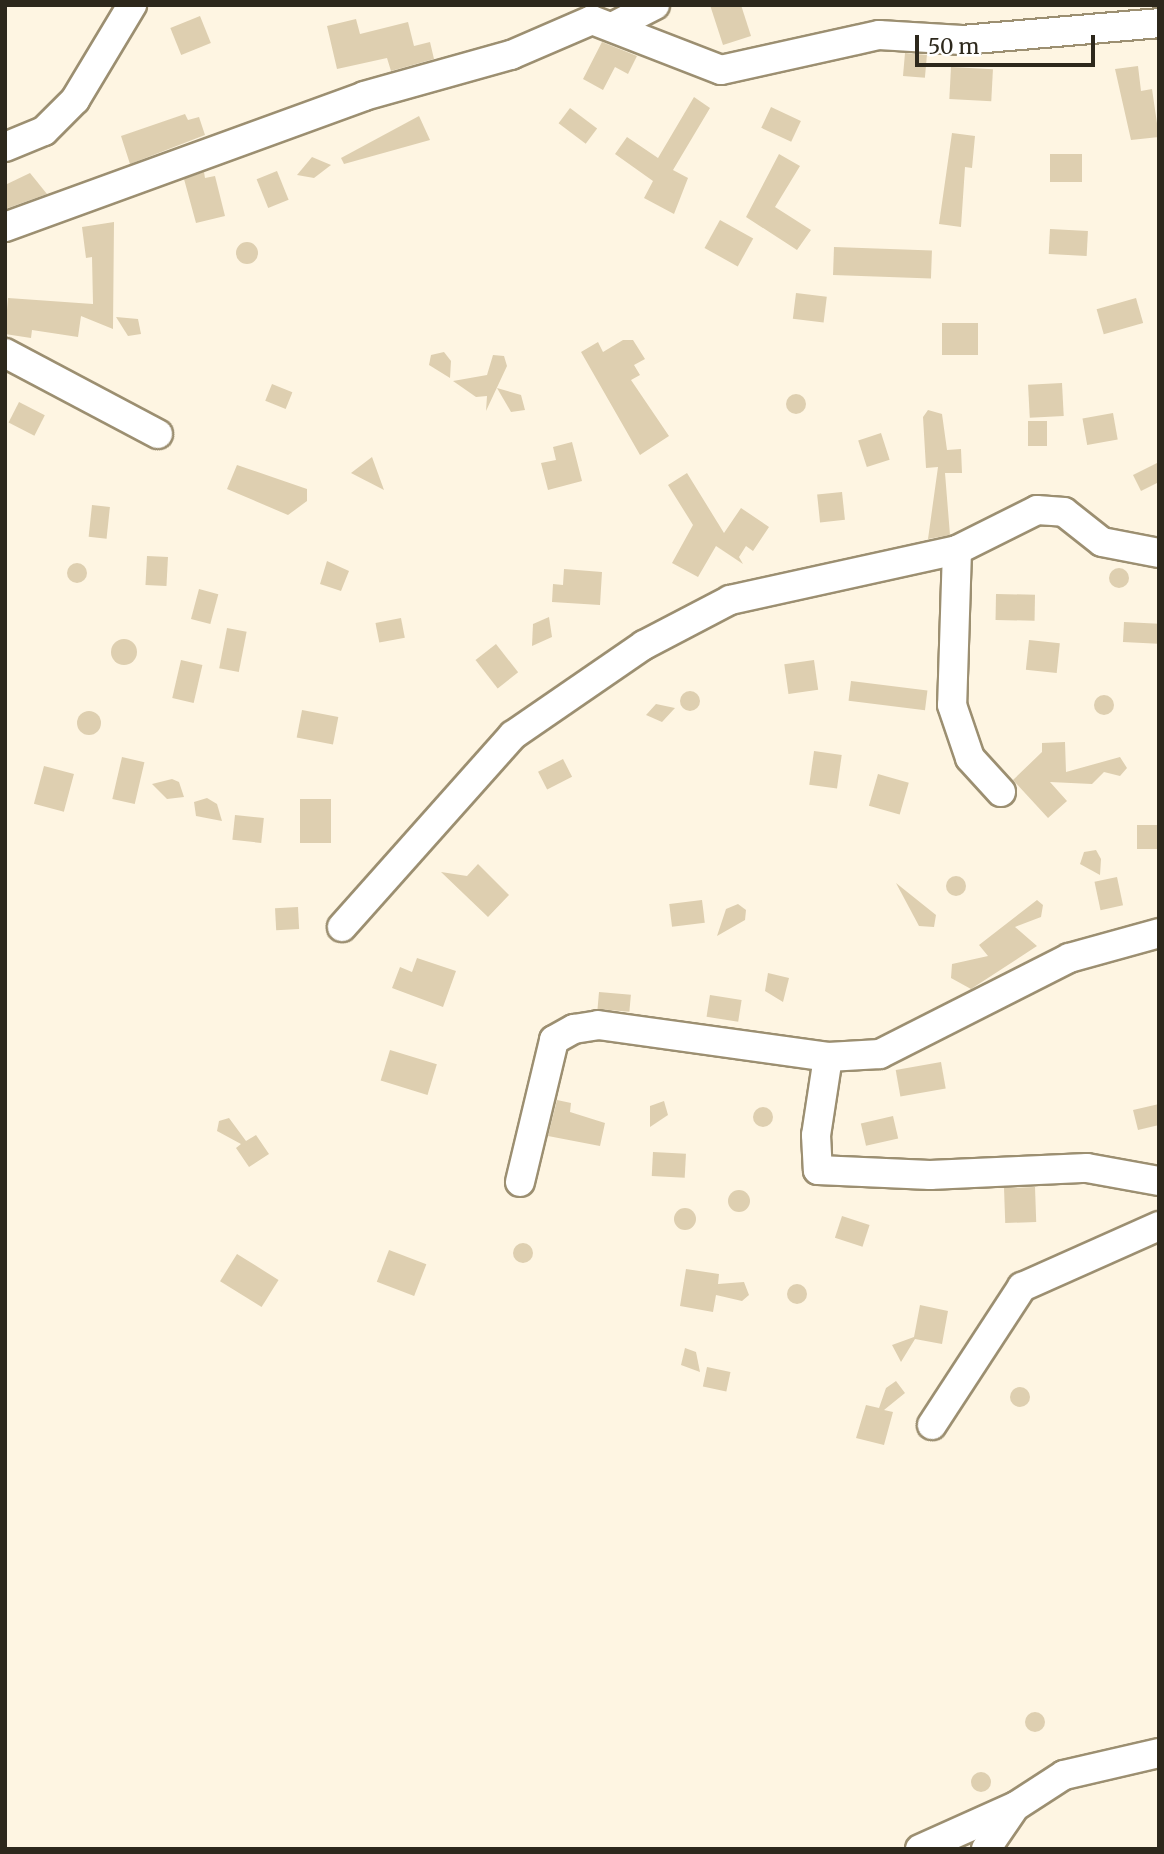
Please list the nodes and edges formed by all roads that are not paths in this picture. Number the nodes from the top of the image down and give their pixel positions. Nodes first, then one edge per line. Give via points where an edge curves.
1 (132, 5) edge
2 (655, 5) edge
3 (1159, 23) edge
4 (614, 26) junction
5 (5, 147) edge
6 (5, 227) edge
7 (5, 353) edge
8 (158, 434) dead end
9 (957, 550) junction
10 (1159, 554) edge
11 (1000, 792) dead end
12 (342, 927) dead end
13 (1159, 933) edge
14 (828, 1057) junction
15 (1159, 1181) edge
16 (520, 1182) dead end
17 (1159, 1226) edge
18 (932, 1425) dead end
19 (1159, 1753) edge
20 (1016, 1806) junction
21 (920, 1849) edge
22 (986, 1849) edge

1 - 5 street via 75,100 44,131
2 - 4 street
3 - 4 street via 961,40 879,34 721,70
4 - 6 street via 592,20 511,55 364,96
7 - 8 street
9 - 10 street via 1037,510 1064,512 1102,542
9 - 11 street via 952,705 970,758
9 - 12 street via 730,600 644,645 513,735
13 - 14 street via 1069,958 880,1054
14 - 15 street via 816,1135 818,1170 930,1175 1087,1168
14 - 16 street via 598,1025 574,1029 554,1040
17 - 18 street via 1022,1287
19 - 20 street via 1064,1775
20 - 21 street
20 - 22 street

